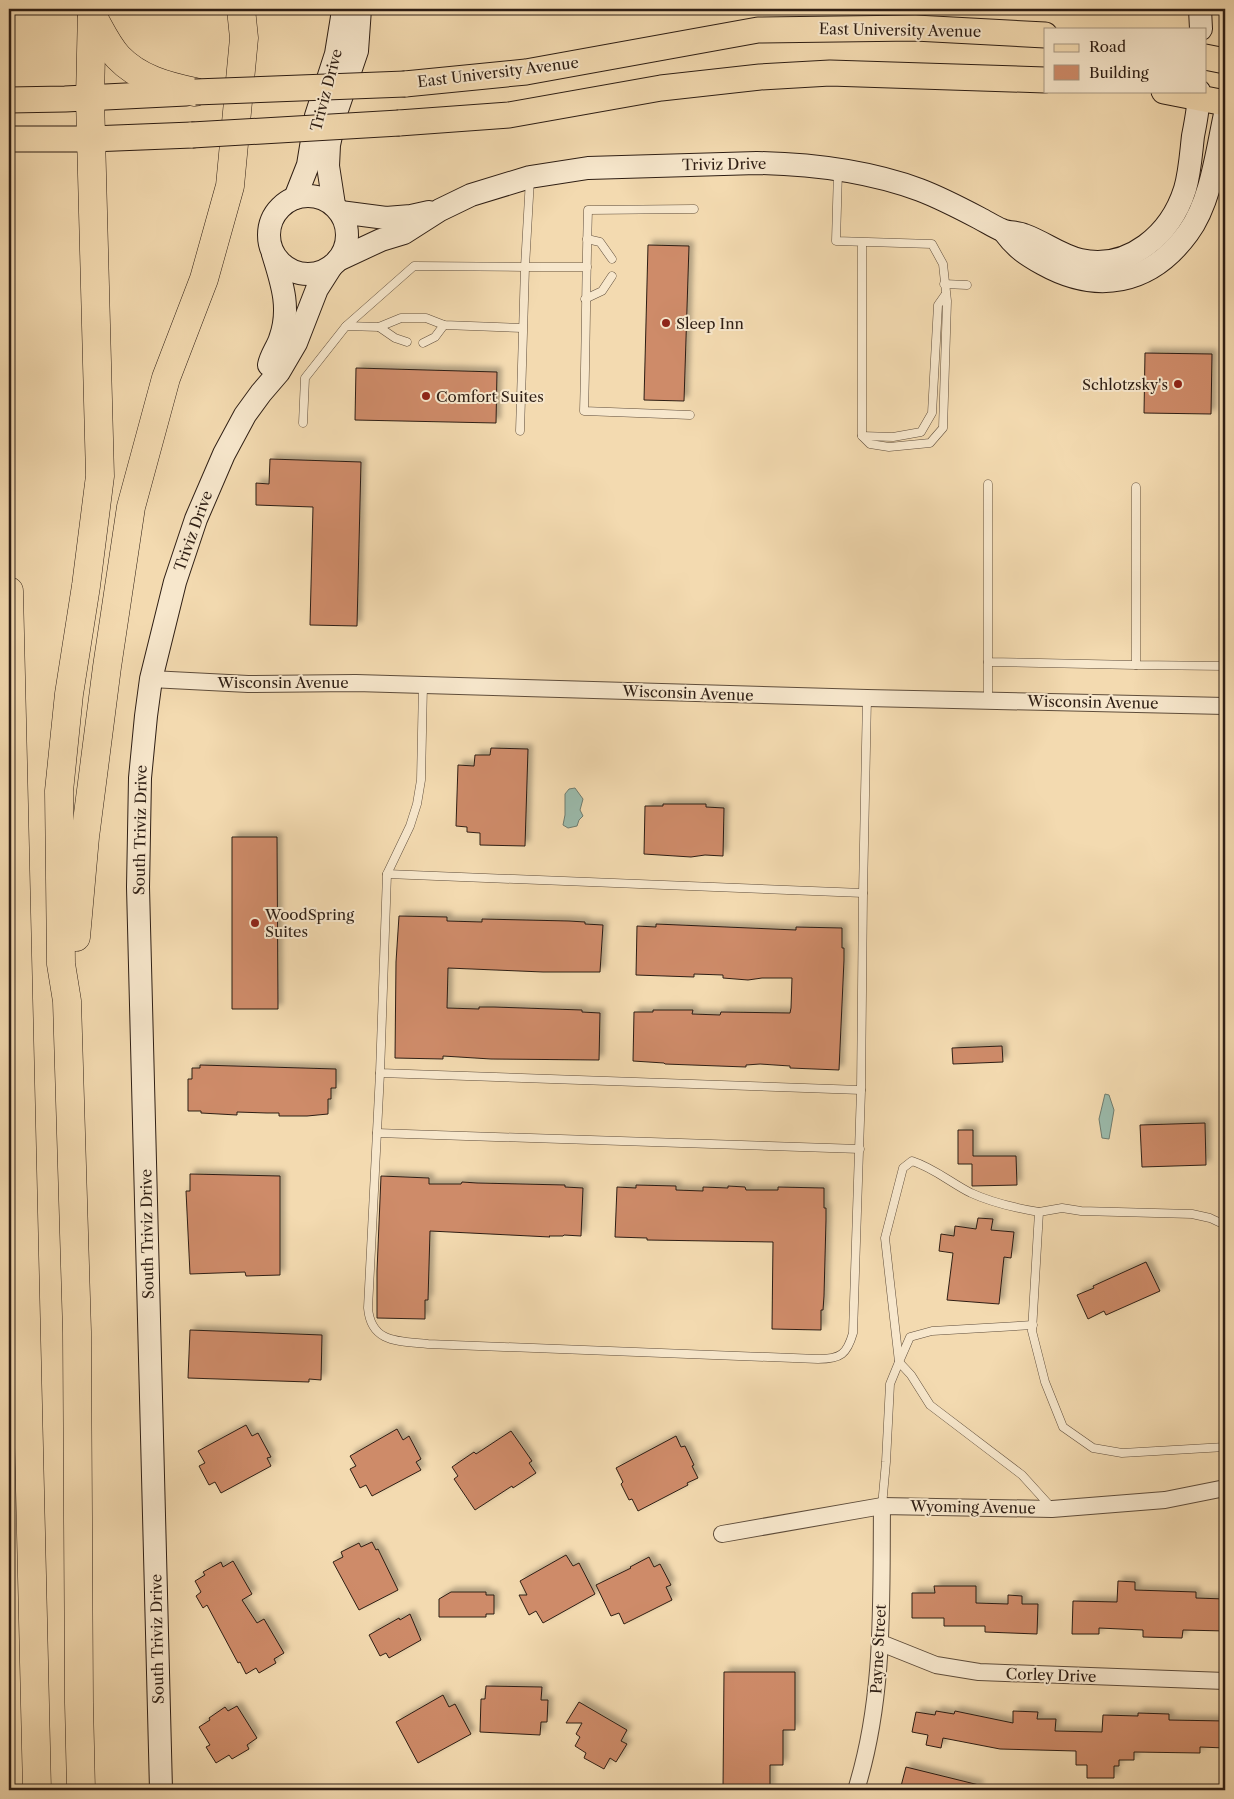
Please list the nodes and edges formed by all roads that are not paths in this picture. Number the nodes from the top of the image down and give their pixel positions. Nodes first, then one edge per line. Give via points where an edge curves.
1 (241, 9) edge
2 (342, 9) edge
3 (360, 9) edge
4 (1200, 9) edge
5 (92, 12) edge
6 (1201, 28) edge
7 (1044, 36) edge
8 (1206, 57) edge
9 (1225, 61) edge
10 (1044, 80) edge
11 (195, 92) junction
12 (1176, 92) edge
13 (1199, 94) edge
14 (78, 98) junction
15 (9, 100) edge
16 (1225, 103) edge
17 (1225, 114) edge
18 (9, 139) edge
19 (78, 139) junction
20 (838, 169) junction
21 (530, 177) junction
22 (295, 198) junction
23 (337, 209) junction
24 (440, 210) junction
25 (694, 210) dead end
26 (1003, 230) junction
27 (587, 239) junction
28 (862, 242) junction
29 (271, 248) junction
30 (612, 259) dead end
31 (335, 264) junction
32 (587, 267) junction
33 (525, 268) junction
34 (612, 276) dead end
35 (944, 284) junction
36 (966, 285) dead end
37 (945, 295) junction
38 (585, 300) junction
39 (444, 325) junction
40 (346, 326) junction
41 (379, 327) junction
42 (522, 328) junction
43 (407, 342) dead end
44 (423, 343) dead end
45 (261, 393) junction
46 (690, 415) dead end
47 (303, 423) dead end
48 (520, 431) dead end
49 (862, 436) junction
50 (988, 484) dead end
51 (1136, 487) dead end
52 (9, 591) edge
53 (988, 662) junction
54 (1136, 664) junction
55 (1225, 666) edge
56 (151, 679) junction
57 (423, 685) junction
58 (867, 698) junction
59 (988, 700) junction
60 (1225, 706) edge
61 (387, 874) junction
62 (863, 893) junction
63 (67, 1001) junction
64 (380, 1073) junction
65 (862, 1090) junction
66 (377, 1133) junction
67 (860, 1149) junction
68 (1039, 1212) junction
69 (1225, 1225) edge
70 (1032, 1325) junction
71 (899, 1362) junction
72 (1225, 1447) edge
73 (1225, 1488) edge
74 (882, 1506) junction
75 (1052, 1509) junction
76 (722, 1534) dead end
77 (881, 1643) junction
78 (1225, 1681) edge
79 (37, 1790) edge
80 (82, 1790) edge
81 (161, 1790) edge
82 (856, 1790) edge

1 - 63 highway via 244,38 230,186 204,279 166,378 131,507 105,676
2 - 22 street, Triviz Drive via 336,54 316,116 308,165
3 - 23 street, Triviz Drive via 357,50 329,145 328,166
4 - 6 street
5 - 11 highway via 118,57 129,66 166,86
5 - 14 highway
7 - 11 main road, East University Avenue, bridge via 915,28 758,30 526,72 405,84
8 - 9 main road
10 - 19 main road, bridge via 830,74 760,77 661,88 509,115
11 - 14 main road, East University Avenue
12 - 13 main road
13 - 16 main road
13 - 26 street, Triviz Drive via 1185,188 1171,219 1146,246 1122,258 1097,262 1067,256 1024,235
14 - 15 main road, East University Avenue
14 - 19 highway
17 - 26 street, Triviz Drive via 1210,182 1197,218 1173,249 1147,270 1105,282 1070,276 1057,272 1016,247
18 - 19 main road
19 - 63 highway via 100,476 69,694 60,791 61,964
20 - 21 street, Triviz Drive via 784,164 667,165 588,168
20 - 26 street, Triviz Drive via 920,190
20 - 28 lane via 836,241
21 - 24 street, Triviz Drive via 471,195
21 - 33 lane
22 - 23 street via 315,196 325,199
22 - 29 street via 272,218
23 - 24 street, Triviz Drive via 386,218
23 - 31 street via 348,232 344,252
24 - 31 street, Triviz Drive via 404,233 381,240
25 - 27 lane via 588,210
27 - 30 lane via 600,242
27 - 32 lane
28 - 35 lane via 932,244 943,264
28 - 49 lane
29 - 31 street via 283,265 301,274 322,273
29 - 45 street, Triviz Drive via 283,287 286,317
31 - 45 street, Triviz Drive via 317,289 296,343 279,372
32 - 33 lane
32 - 38 lane
33 - 40 lane via 414,266
33 - 42 lane
34 - 38 lane via 602,291
35 - 36 lane
35 - 37 lane
37 - 49 lane via 938,305 932,414 921,432 893,437
37 - 49 lane via 943,428 930,443 889,447 870,444
38 - 46 lane via 584,411
39 - 41 lane via 426,318 401,318
39 - 42 lane
39 - 44 lane via 434,338
40 - 41 lane
40 - 47 lane via 305,378
41 - 43 lane
42 - 48 lane
45 - 56 street, Triviz Drive via 224,454 196,519 174,582
50 - 53 lane
51 - 54 lane
52 - 79 highway
53 - 54 lane
53 - 59 lane
54 - 55 lane
56 - 57 street, Wisconsin Avenue via 248,684
56 - 81 street, South Triviz Drive via 140,778 138,887
57 - 58 street, Wisconsin Avenue
57 - 61 lane via 422,780 410,826
58 - 59 street, Wisconsin Avenue
58 - 62 lane
59 - 60 street, Wisconsin Avenue
61 - 62 lane
61 - 64 lane
62 - 65 lane
63 - 80 highway via 77,1332
64 - 65 lane
64 - 66 lane
65 - 67 lane
66 - 67 lane
66 - 67 lane via 368,1308 375,1329 384,1336 428,1344 818,1359 839,1356 849,1346 853,1332
68 - 69 lane via 1062,1208 1192,1214
68 - 70 lane
68 - 71 lane via 993,1202 912,1161 903,1168 885,1238
70 - 71 lane via 932,1331 910,1338
70 - 72 lane via 1045,1382 1063,1427 1093,1448 1122,1453
71 - 74 lane via 890,1384
71 - 75 lane via 930,1405 1022,1475
73 - 75 street, Wyoming Avenue via 1165,1500
74 - 75 street, Wyoming Avenue
74 - 76 street, Wyoming Avenue
74 - 77 street, Payne Street
77 - 78 street, Corley Drive via 936,1664 979,1672
77 - 82 street, Payne Street via 875,1710

